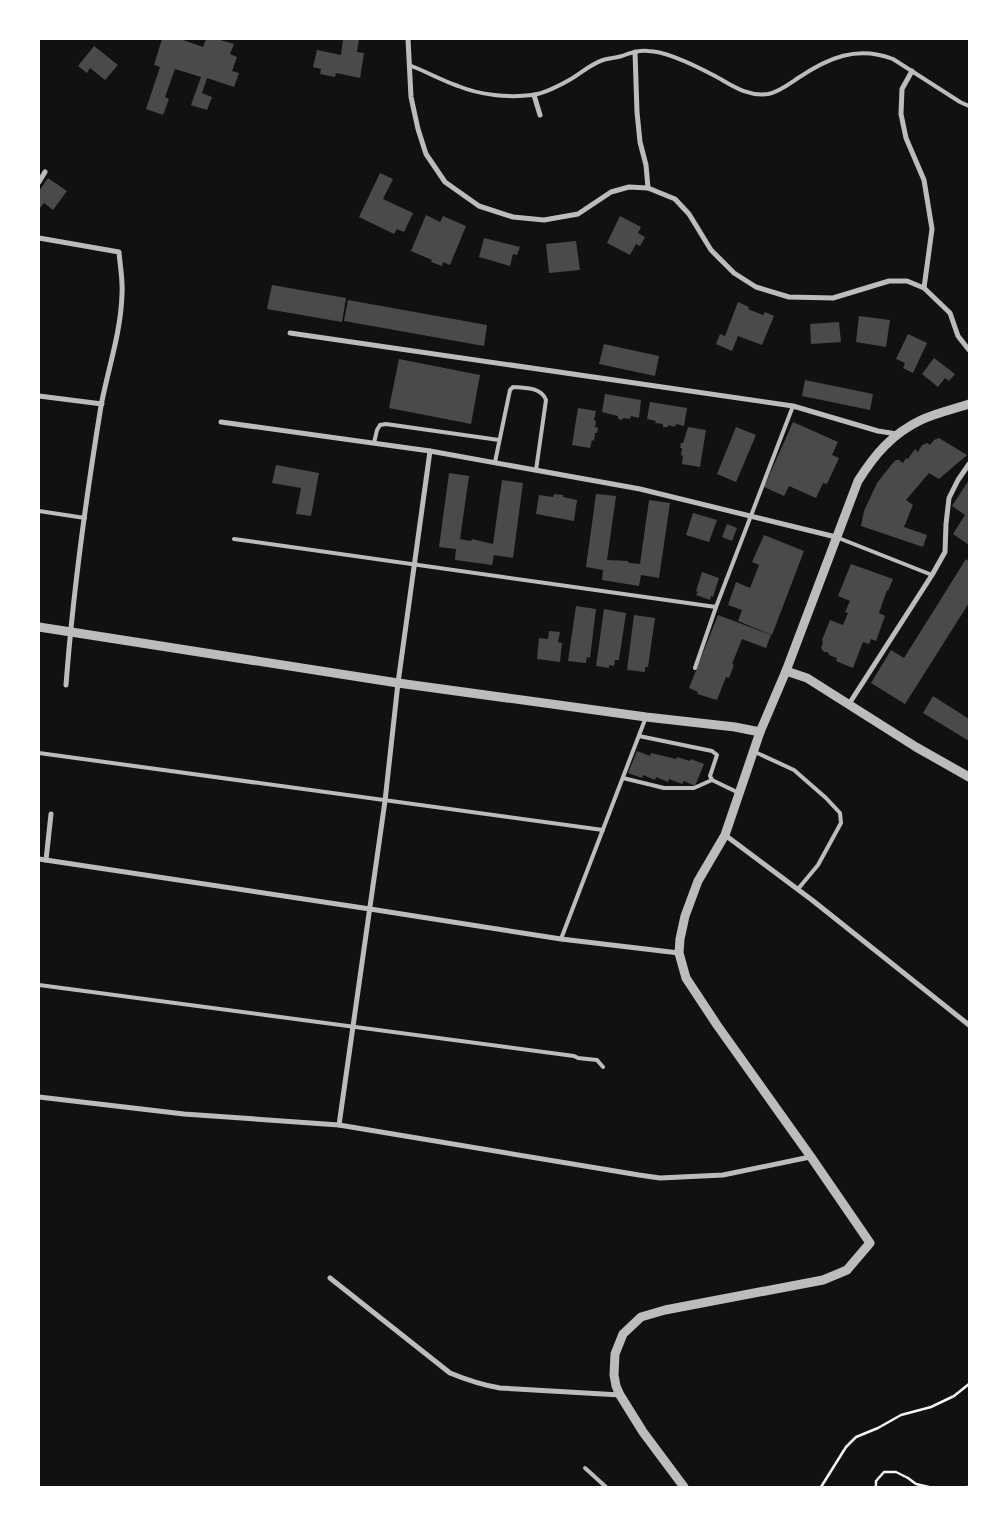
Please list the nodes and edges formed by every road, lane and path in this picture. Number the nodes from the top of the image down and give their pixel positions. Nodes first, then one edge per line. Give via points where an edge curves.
1 (408, 39) edge
2 (635, 52) junction
3 (409, 65) junction
4 (912, 71) junction
5 (534, 95) junction
6 (969, 106) edge
7 (540, 115) dead end
8 (45, 172) dead end
9 (39, 182) edge
10 (648, 188) junction
11 (39, 238) edge
12 (924, 288) junction
13 (290, 333) dead end
14 (969, 350) edge
15 (39, 396) edge
16 (102, 404) junction
17 (793, 406) junction
18 (969, 407) edge
19 (221, 422) dead end
20 (897, 434) junction
21 (499, 440) junction
22 (374, 443) junction
23 (430, 451) junction
24 (494, 462) junction
25 (969, 464) edge
26 (536, 470) junction
27 (39, 511) edge
28 (750, 516) junction
29 (85, 518) junction
30 (836, 537) junction
31 (234, 539) dead end
32 (414, 564) junction
33 (932, 576) junction
34 (716, 607) junction
35 (39, 627) edge
36 (70, 631) junction
37 (695, 668) dead end
38 (786, 671) junction
39 (398, 683) junction
40 (66, 685) dead end
41 (849, 704) junction
42 (646, 717) junction
43 (760, 732) junction
44 (639, 736) junction
45 (753, 751) junction
46 (39, 753) edge
47 (969, 777) edge
48 (622, 778) junction
49 (712, 780) junction
50 (739, 792) junction
51 (385, 800) junction
52 (51, 814) dead end
53 (603, 830) junction
54 (725, 835) junction
55 (39, 859) edge
56 (46, 860) junction
57 (798, 889) junction
58 (370, 909) junction
59 (561, 939) junction
60 (679, 953) junction
61 (39, 985) edge
62 (969, 1025) edge
63 (354, 1027) junction
64 (603, 1068) dead end
65 (39, 1097) edge
66 (339, 1125) junction
67 (811, 1157) junction
68 (330, 1278) dead end
69 (969, 1384) edge
70 (620, 1395) junction
71 (585, 1468) dead end
72 (916, 1484) junction
73 (606, 1487) edge
74 (684, 1487) edge
75 (821, 1487) edge
76 (876, 1487) edge
77 (913, 1487) edge
78 (928, 1487) edge

1 - 3 street
2 - 4 lane via 660,52 752,94 768,94 781,89 823,63 856,53 882,55
2 - 5 lane via 603,60
2 - 10 street via 637,112
3 - 5 lane via 458,87 490,95
3 - 10 street via 411,98 426,154 445,182 479,206 513,217 544,220 578,214 610,192 629,187
4 - 6 lane
4 - 12 street via 902,89 901,114 906,138 924,180 932,229
5 - 7 street
8 - 9 street
10 - 12 street via 675,199 689,214 711,250 734,273 756,287 789,297 833,298 889,281 907,281
11 - 16 street via 119,252 122,293 119,322
12 - 14 street via 950,313 958,336
13 - 17 street
15 - 16 street
16 - 29 street
17 - 20 street
17 - 28 lane
18 - 20 street via 922,419
19 - 22 street
20 - 30 street via 858,481
21 - 22 lane via 386,424 380,425
21 - 24 lane
21 - 26 lane via 511,388 541,392 546,400
22 - 23 street
23 - 24 street
23 - 32 street
24 - 26 street
25 - 33 street via 949,498 945,552
26 - 28 street via 640,489
27 - 29 lane
28 - 30 street
28 - 34 lane
29 - 36 street
30 - 33 lane
30 - 38 street
31 - 32 lane
32 - 34 lane
32 - 39 street
33 - 41 street
34 - 37 lane
35 - 36 street
36 - 39 street
36 - 40 street
38 - 41 street via 807,678
38 - 43 street
39 - 42 street
39 - 51 street
41 - 47 street
42 - 43 street
42 - 44 lane
43 - 45 street
44 - 48 lane
44 - 49 lane via 712,751 716,755 710,776
45 - 50 street
45 - 57 lane via 794,770 840,813 841,823 818,865
46 - 51 lane
48 - 49 lane via 664,788 694,788
48 - 53 lane
49 - 50 lane
50 - 54 street
51 - 53 lane
51 - 58 street
52 - 56 street
53 - 59 lane
54 - 57 street
54 - 60 street via 698,881 685,916
55 - 56 street
56 - 58 street
57 - 62 street
58 - 59 street
58 - 63 street
59 - 60 street
60 - 67 street via 691,986
61 - 63 lane
63 - 64 lane via 574,1056 597,1060
63 - 66 street
65 - 66 street via 184,1114
66 - 67 street via 660,1178 723,1176
67 - 70 street via 870,1243 847,1270 823,1280 665,1310 641,1318 624,1334 615,1354 614,1375
68 - 70 street via 450,1373 500,1388
69 - 75 path via 931,1407 901,1415 856,1437
70 - 74 street
71 - 73 lane
72 - 76 path via 896,1472 884,1472 876,1481
72 - 77 path
72 - 78 path

